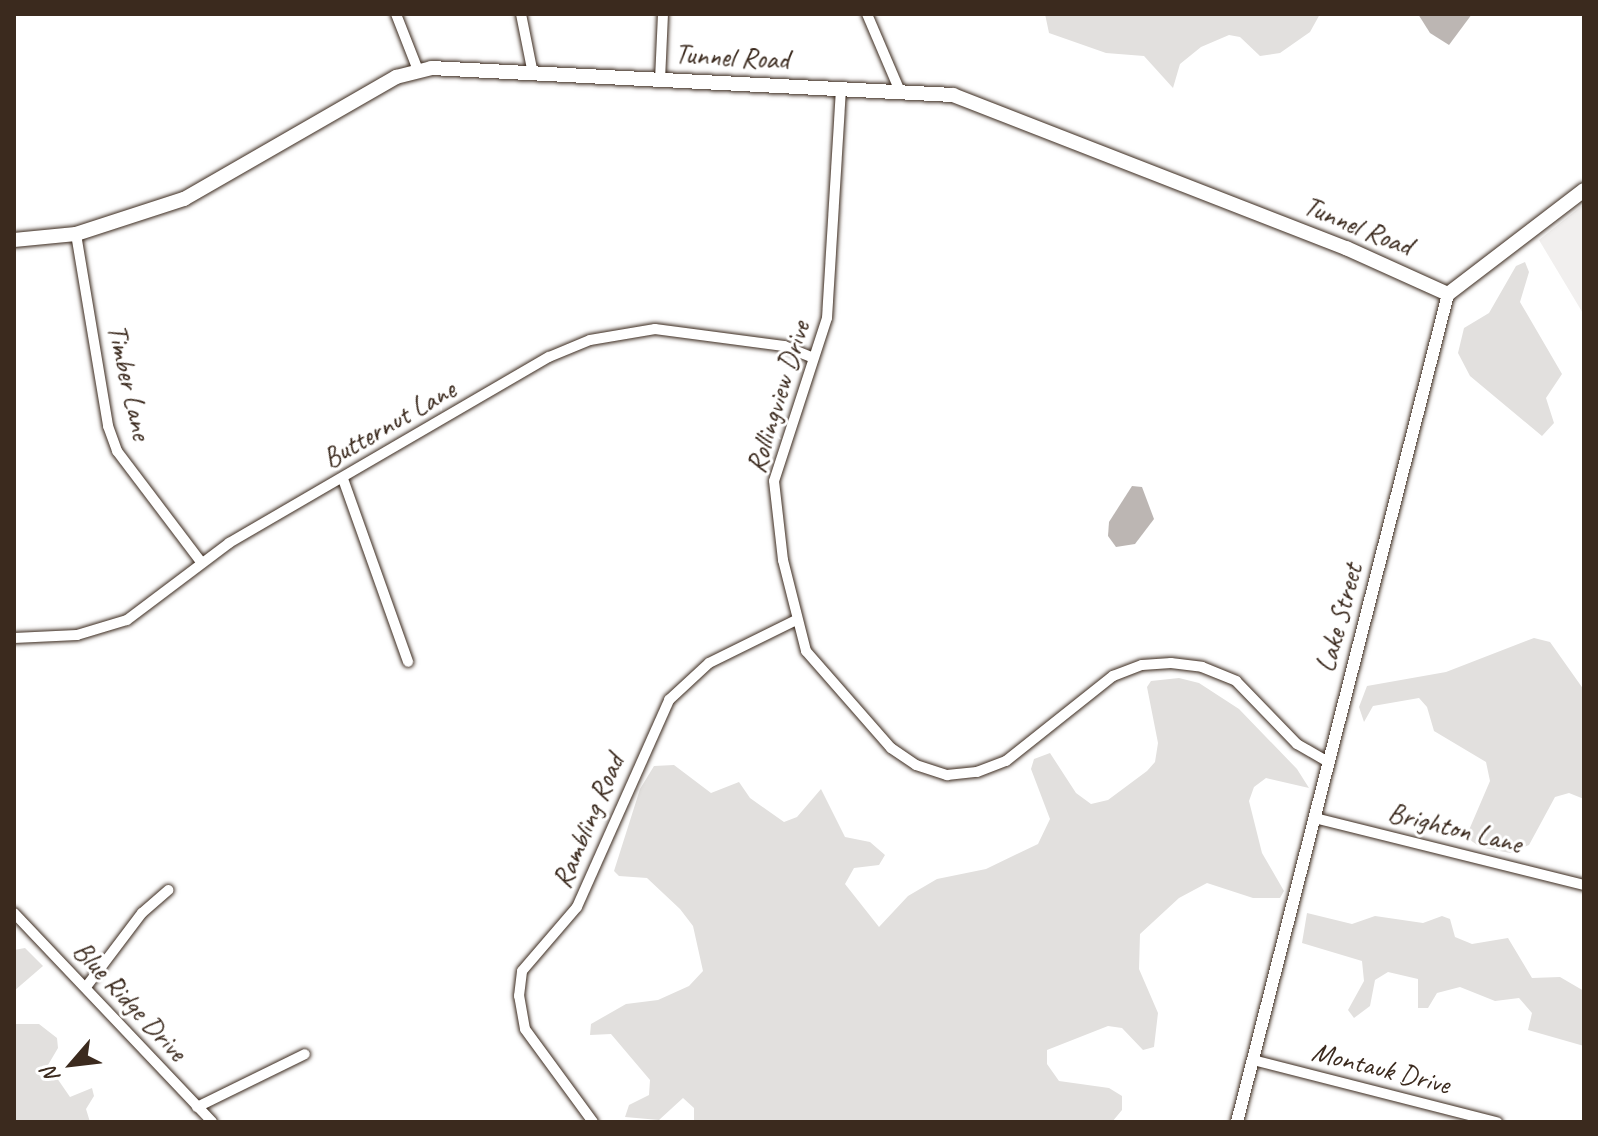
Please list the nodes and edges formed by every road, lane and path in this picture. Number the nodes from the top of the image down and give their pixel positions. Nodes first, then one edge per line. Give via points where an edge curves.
1 (396, 14) edge
2 (521, 14) edge
3 (663, 14) edge
4 (867, 14) edge
5 (418, 70) junction
6 (533, 74) junction
7 (660, 80) junction
8 (841, 89) junction
9 (899, 89) junction
10 (1584, 190) edge
11 (76, 234) junction
12 (14, 240) edge
13 (1448, 294) junction
14 (811, 357) junction
15 (343, 479) junction
16 (201, 562) junction
17 (794, 621) junction
18 (14, 638) edge
19 (408, 662) dead end
20 (1328, 762) junction
21 (1315, 818) junction
22 (1584, 885) edge
23 (168, 890) dead end
24 (14, 913) edge
25 (86, 987) junction
26 (305, 1054) dead end
27 (1253, 1060) junction
28 (197, 1107) junction
29 (212, 1122) edge
30 (593, 1122) edge
31 (1237, 1122) edge
32 (1497, 1122) edge

1 - 5 street
2 - 6 street
3 - 7 street
4 - 9 street
5 - 6 main road, Tunnel Road
5 - 11 main road, Tunnel Road via 396,77 184,199
6 - 7 main road, Tunnel Road
7 - 8 main road, Tunnel Road
8 - 9 main road, Tunnel Road
8 - 14 street, Rollingview Drive via 834,275 827,318
9 - 13 main road, Tunnel Road via 953,95 997,109
10 - 13 main road
11 - 12 main road, Tunnel Road
11 - 16 street, Timber Lane via 108,426 117,451
13 - 20 street, Lake Street
14 - 15 street, Butternut Lane via 784,346 655,329 590,340 549,357
14 - 17 street, Rollingview Drive via 774,481 774,513
15 - 16 street, Butternut Lane
15 - 19 street
16 - 18 street, Butternut Lane via 127,620 106,629
17 - 20 street, Rollingview Drive via 806,651 891,748 916,765 947,775 977,772 1006,761 1113,676 1142,665 1171,663 1202,667 1236,681 1297,744
17 - 30 street, Rambling Road via 709,663 669,700 577,907 522,971 519,996 525,1029
20 - 21 street, Lake Street
21 - 22 street, Brighton Lane
21 - 27 street, Lake Street
23 - 25 street via 142,913
24 - 25 street, Blue Ridge Drive
25 - 28 street, Blue Ridge Drive
26 - 28 street
27 - 31 street, Lake Street
27 - 32 street, Montauk Drive
28 - 29 street, Blue Ridge Drive

